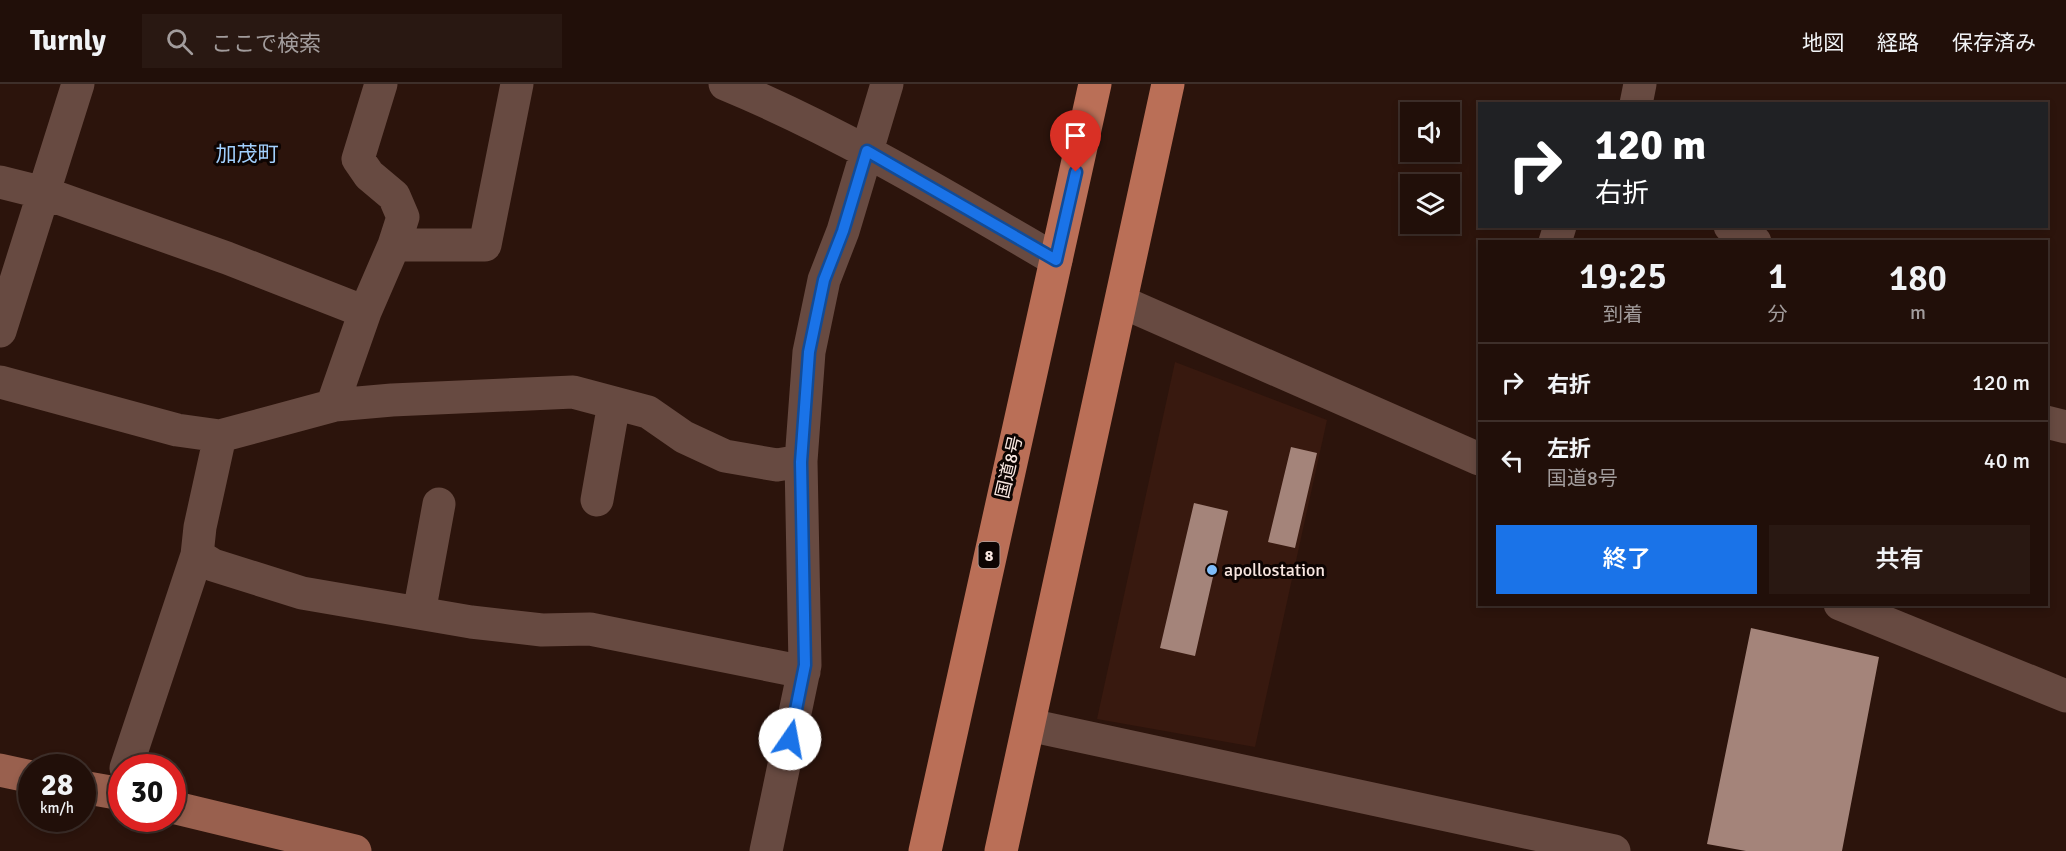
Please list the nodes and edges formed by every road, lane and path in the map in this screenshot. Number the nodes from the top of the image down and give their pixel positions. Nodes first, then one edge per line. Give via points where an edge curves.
1 (78, 84) edge
2 (381, 84) edge
3 (517, 84) edge
4 (725, 84) edge
5 (887, 84) edge
6 (1095, 84) edge
7 (1168, 84) edge
8 (1640, 84) edge
9 (1636, 102) edge
10 (867, 151) junction
11 (0, 182) edge
12 (44, 193) junction
13 (1733, 228) edge
14 (1752, 240) edge
15 (394, 245) junction
16 (1056, 260) junction
17 (1122, 302) junction
18 (365, 312) junction
19 (0, 331) edge
20 (0, 382) edge
21 (614, 403) junction
22 (332, 406) junction
23 (2048, 422) edge
24 (2066, 427) edge
25 (220, 436) junction
26 (1478, 459) edge
27 (801, 462) junction
28 (597, 500) dead end
29 (439, 504) dead end
30 (197, 555) junction
31 (1844, 606) edge
32 (418, 613) junction
33 (804, 672) junction
34 (2066, 696) edge
35 (1029, 725) junction
36 (132, 754) edge
37 (0, 770) edge
38 (18, 774) edge
39 (186, 810) edge
40 (355, 851) edge
41 (766, 851) edge
42 (925, 851) edge
43 (1001, 851) edge
44 (1614, 851) edge

1 - 12 street
2 - 15 street via 358,159 369,175 394,196 403,217
3 - 15 street via 485,245
4 - 10 street
5 - 10 street
6 - 16 highway, 国道8号 / 8
7 - 17 highway
8 - 9 street
10 - 16 street
10 - 27 street via 824,280 809,352
11 - 12 street
12 - 18 street
12 - 19 street
13 - 14 street
15 - 18 street
16 - 42 highway, 国道8号 / 8
17 - 26 street
17 - 35 highway
18 - 22 street
20 - 25 street via 177,430
21 - 22 street via 573,392
21 - 27 street via 648,412 684,437 725,456 777,465
21 - 28 street
22 - 25 street
23 - 24 street
25 - 30 street
27 - 33 street
29 - 32 street
30 - 32 street via 213,565 302,593
30 - 36 street
31 - 34 street
32 - 33 street via 542,630 590,629
33 - 41 street
35 - 43 highway
35 - 44 street
37 - 38 main road
39 - 40 main road

